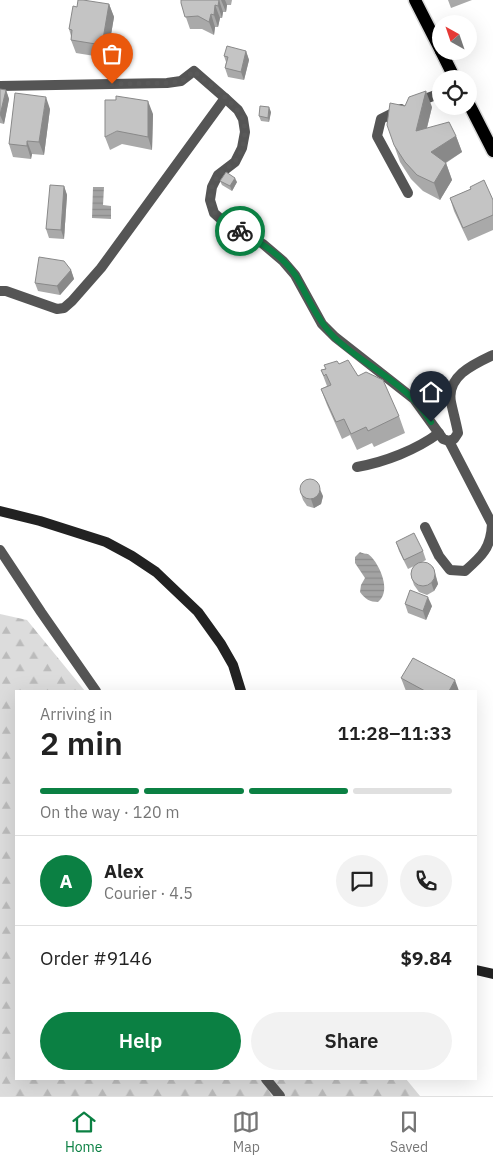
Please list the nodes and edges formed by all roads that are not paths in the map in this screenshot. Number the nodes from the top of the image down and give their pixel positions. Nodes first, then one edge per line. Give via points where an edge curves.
1 (416, 0) edge
2 (432, 33) edge
3 (0, 86) edge
4 (432, 97) edge
5 (225, 98) junction
6 (475, 115) edge
7 (493, 151) edge
8 (408, 193) dead end
9 (0, 291) edge
10 (493, 356) edge
11 (439, 433) junction
12 (449, 441) junction
13 (356, 467) dead end
14 (0, 511) edge
15 (425, 527) dead end
16 (0, 550) edge
17 (95, 690) edge
18 (242, 690) edge
19 (477, 970) edge
20 (493, 974) edge
21 (267, 1080) edge
22 (280, 1096) edge

1 - 2 main road
3 - 5 street via 168,83 182,81 194,71
4 - 8 street via 381,119 377,136
5 - 9 street via 101,268 64,308 57,309
5 - 11 street via 238,110 245,132 235,162 218,175 212,187 210,200 214,213 284,261 322,324 348,349 414,399
6 - 7 main road
10 - 12 street via 468,368 455,380 450,400 458,433
11 - 12 street
11 - 13 street via 425,443
12 - 15 street via 492,524 491,538 483,555 465,571 450,570
14 - 18 street via 40,520 106,542 156,572 198,612 222,644 234,665
16 - 17 street
19 - 20 street
21 - 22 street

